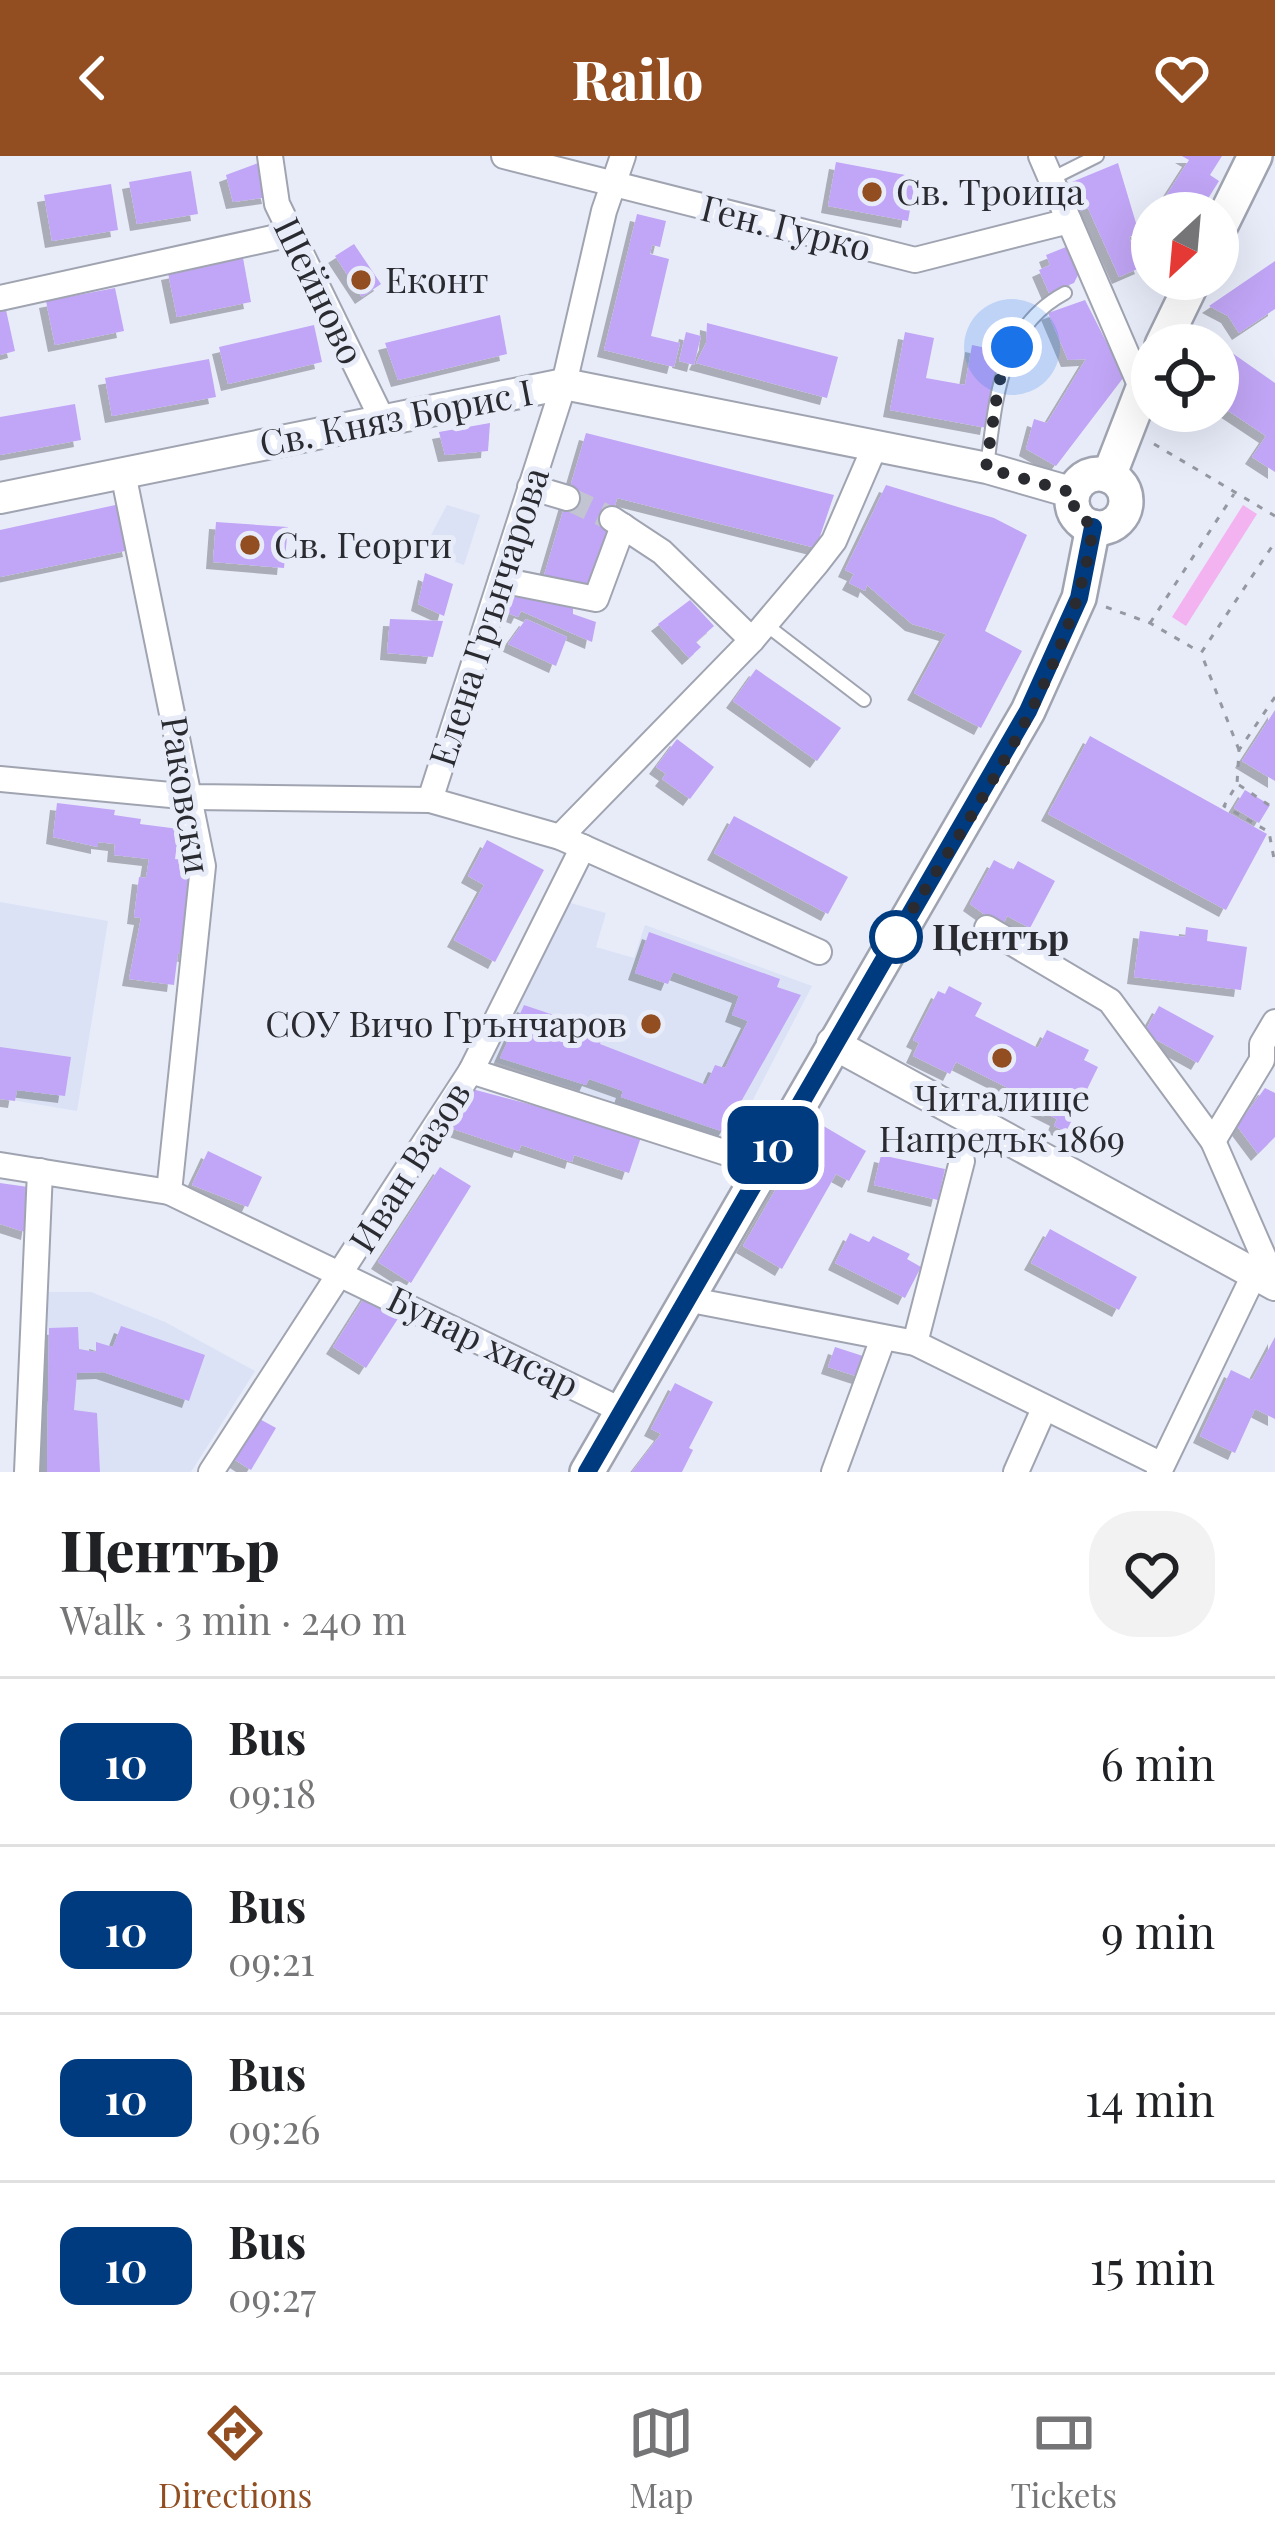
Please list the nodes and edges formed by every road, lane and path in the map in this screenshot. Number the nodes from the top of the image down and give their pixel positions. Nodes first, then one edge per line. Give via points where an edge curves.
1 (270, 156) edge
2 (505, 156) edge
3 (623, 156) edge
4 (1096, 156) edge
5 (1255, 156) edge
6 (1045, 168) edge
7 (612, 184) junction
8 (1237, 192) edge
9 (1069, 221) junction
10 (291, 234) junction
11 (1065, 293) dead end
12 (0, 298) edge
13 (1131, 344) edge
14 (564, 384) junction
15 (1131, 418) edge
16 (383, 421) junction
17 (1127, 428) junction
18 (875, 446) junction
19 (986, 468) junction
20 (123, 473) junction
21 (1109, 476) junction
22 (530, 487) junction
23 (1236, 492) junction
24 (1074, 493) junction
25 (0, 498) edge
26 (567, 498) tunnel mouth
27 (1275, 516) edge
28 (1093, 527) junction
29 (1275, 542) edge
30 (501, 580) junction
31 (1079, 598) junction
32 (1150, 623) junction
33 (758, 632) junction
34 (1202, 653) junction
35 (1275, 697) edge
36 (864, 700) dead end
37 (1239, 750) junction
38 (0, 779) edge
39 (1237, 784) junction
40 (192, 797) junction
41 (430, 800) junction
42 (1275, 809) edge
43 (572, 842) junction
44 (1275, 865) edge
45 (987, 928) dead end
46 (819, 952) dead end
47 (1275, 1022) edge
48 (832, 1043) junction
49 (470, 1071) junction
50 (1213, 1142) junction
51 (962, 1161) dead end
52 (761, 1164) junction
53 (0, 1165) edge
54 (40, 1172) junction
55 (169, 1192) junction
56 (343, 1274) junction
57 (1268, 1282) edge
58 (686, 1299) junction
59 (882, 1341) junction
60 (915, 1343) junction
61 (1043, 1411) junction
62 (626, 1412) junction
63 (1159, 1468) edge
64 (27, 1472) edge
65 (211, 1472) edge
66 (587, 1472) edge
67 (834, 1472) edge
68 (1016, 1472) edge

1 - 10 street, Шейново
2 - 7 street, Ген. Гурко
3 - 7 street, Елена Грънчарова
4 - 6 lane
5 - 8 main road
6 - 9 street
7 - 9 street, Ген. Гурко via 915,260
7 - 14 street, Елена Грънчарова
9 - 13 street
10 - 12 street
10 - 16 street, Шейново
11 - 19 lane via 1035,314 1006,361
14 - 16 street, Св. Княз Борис I
14 - 18 street, Св. Княз Борис I
14 - 22 street, Елена Грънчарова
15 - 17 main road
16 - 20 street, Св. Княз Борис I
17 - 21 main road
17 - 23 path
18 - 19 street, Св. Княз Борис I
18 - 33 street, Иван Вазов via 834,541
19 - 24 street, Св. Княз Борис I
20 - 25 street, Св. Княз Борис I
20 - 40 street, Раковски
21 - 24 main road via 1084,479
21 - 28 main road via 1126,496 1123,513 1110,526
22 - 26 street
22 - 30 street, Елена Грънчарова
23 - 27 path
23 - 32 path
24 - 28 main road via 1074,510
28 - 31 main road
29 - 34 path
30 - 33 street via 596,599 617,523
30 - 41 street, Елена Грънчарова
31 - 32 path
31 - 48 main road via 1028,711
32 - 34 path
33 - 36 lane
33 - 43 street, Иван Вазов
34 - 37 path
35 - 37 path
37 - 39 path
38 - 40 street
39 - 42 path
39 - 44 path via 1224,806 1269,832
40 - 41 street
40 - 55 street, Раковски via 203,866
41 - 43 street
43 - 46 street
43 - 49 street, Иван Вазов
45 - 50 street via 1110,1001
47 - 50 street
48 - 52 main road
48 - 57 street
49 - 52 street
49 - 56 street, Иван Вазов
50 - 57 street
51 - 60 street
52 - 58 main road
53 - 54 street, Бунар хисар
54 - 55 street, Бунар хисар
54 - 64 street
55 - 56 street, Бунар хисар
56 - 62 street, Бунар хисар
56 - 65 street, Иван Вазов
57 - 63 street
58 - 59 street
58 - 62 main road
59 - 60 street
59 - 67 street
60 - 61 street
61 - 63 street
61 - 68 street
62 - 66 main road

